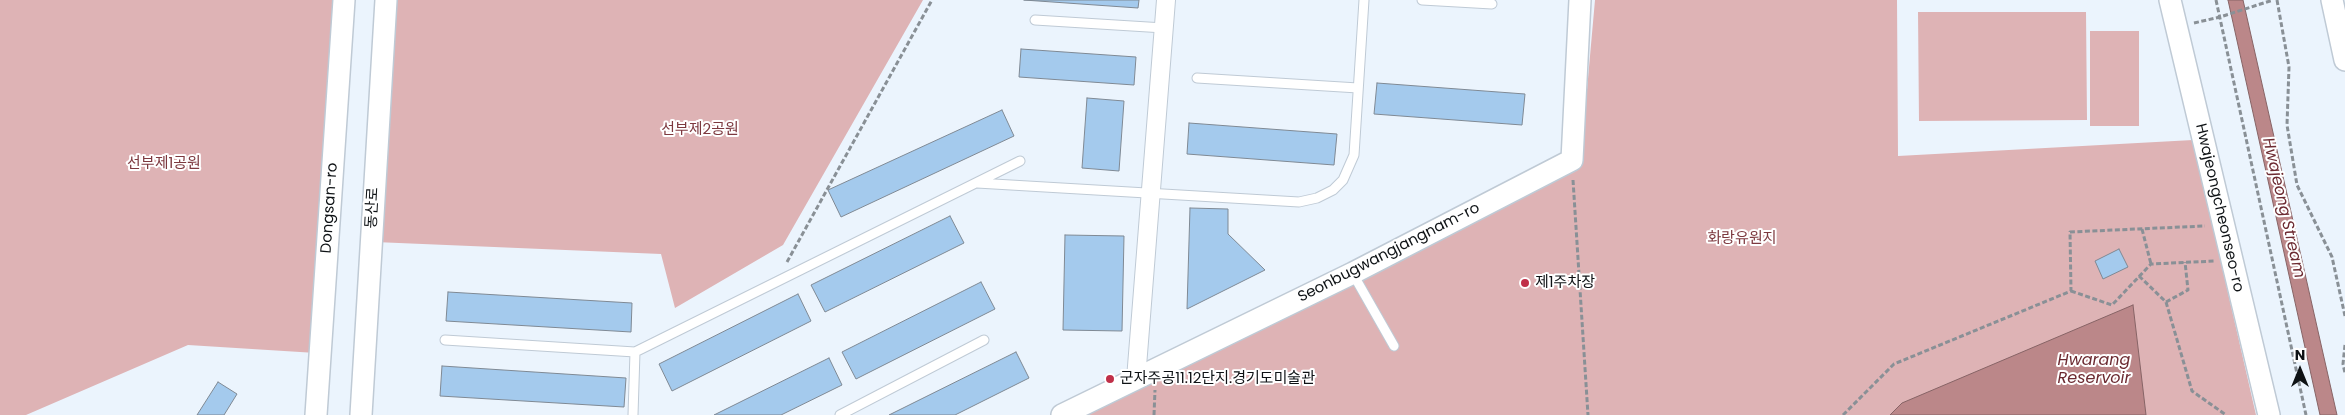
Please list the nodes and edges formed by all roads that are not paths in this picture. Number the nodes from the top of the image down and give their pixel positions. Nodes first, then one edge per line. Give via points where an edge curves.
1 (344, 0) edge
2 (386, 0) edge
3 (1166, 0) edge
4 (1364, 0) edge
5 (1422, 0) edge
6 (1580, 0) edge
7 (2170, 0) edge
8 (2332, 0) edge
9 (1492, 4) dead end
10 (1035, 20) dead end
11 (1164, 28) junction
12 (2345, 60) edge
13 (1198, 78) dead end
14 (1358, 88) junction
15 (1020, 162) dead end
16 (976, 183) junction
17 (1151, 194) junction
18 (1353, 273) junction
19 (444, 340) dead end
20 (984, 340) dead end
21 (1394, 346) dead end
22 (635, 352) junction
23 (1136, 379) junction
24 (316, 415) edge
25 (361, 415) edge
26 (633, 415) edge
27 (840, 415) edge
28 (1062, 415) edge
29 (2269, 415) edge

1 - 24 street, Dongsan-ro
2 - 25 street, 동산로
3 - 11 street
4 - 14 lane
5 - 9 lane
6 - 18 street, Seonbugwangjangnam-ro via 1572,160
7 - 29 street, Hwajeongcheonseo-ro
8 - 12 street
10 - 11 lane
11 - 17 street
13 - 14 lane
14 - 17 lane via 1354,155 1349,170 1332,190 1317,198 1299,202
15 - 16 lane
16 - 17 lane
16 - 22 lane
17 - 23 street
18 - 21 lane
18 - 23 street, Seonbugwangjangnam-ro
19 - 22 lane
20 - 27 lane
22 - 26 lane
23 - 28 street, Seonbugwangjangnam-ro

